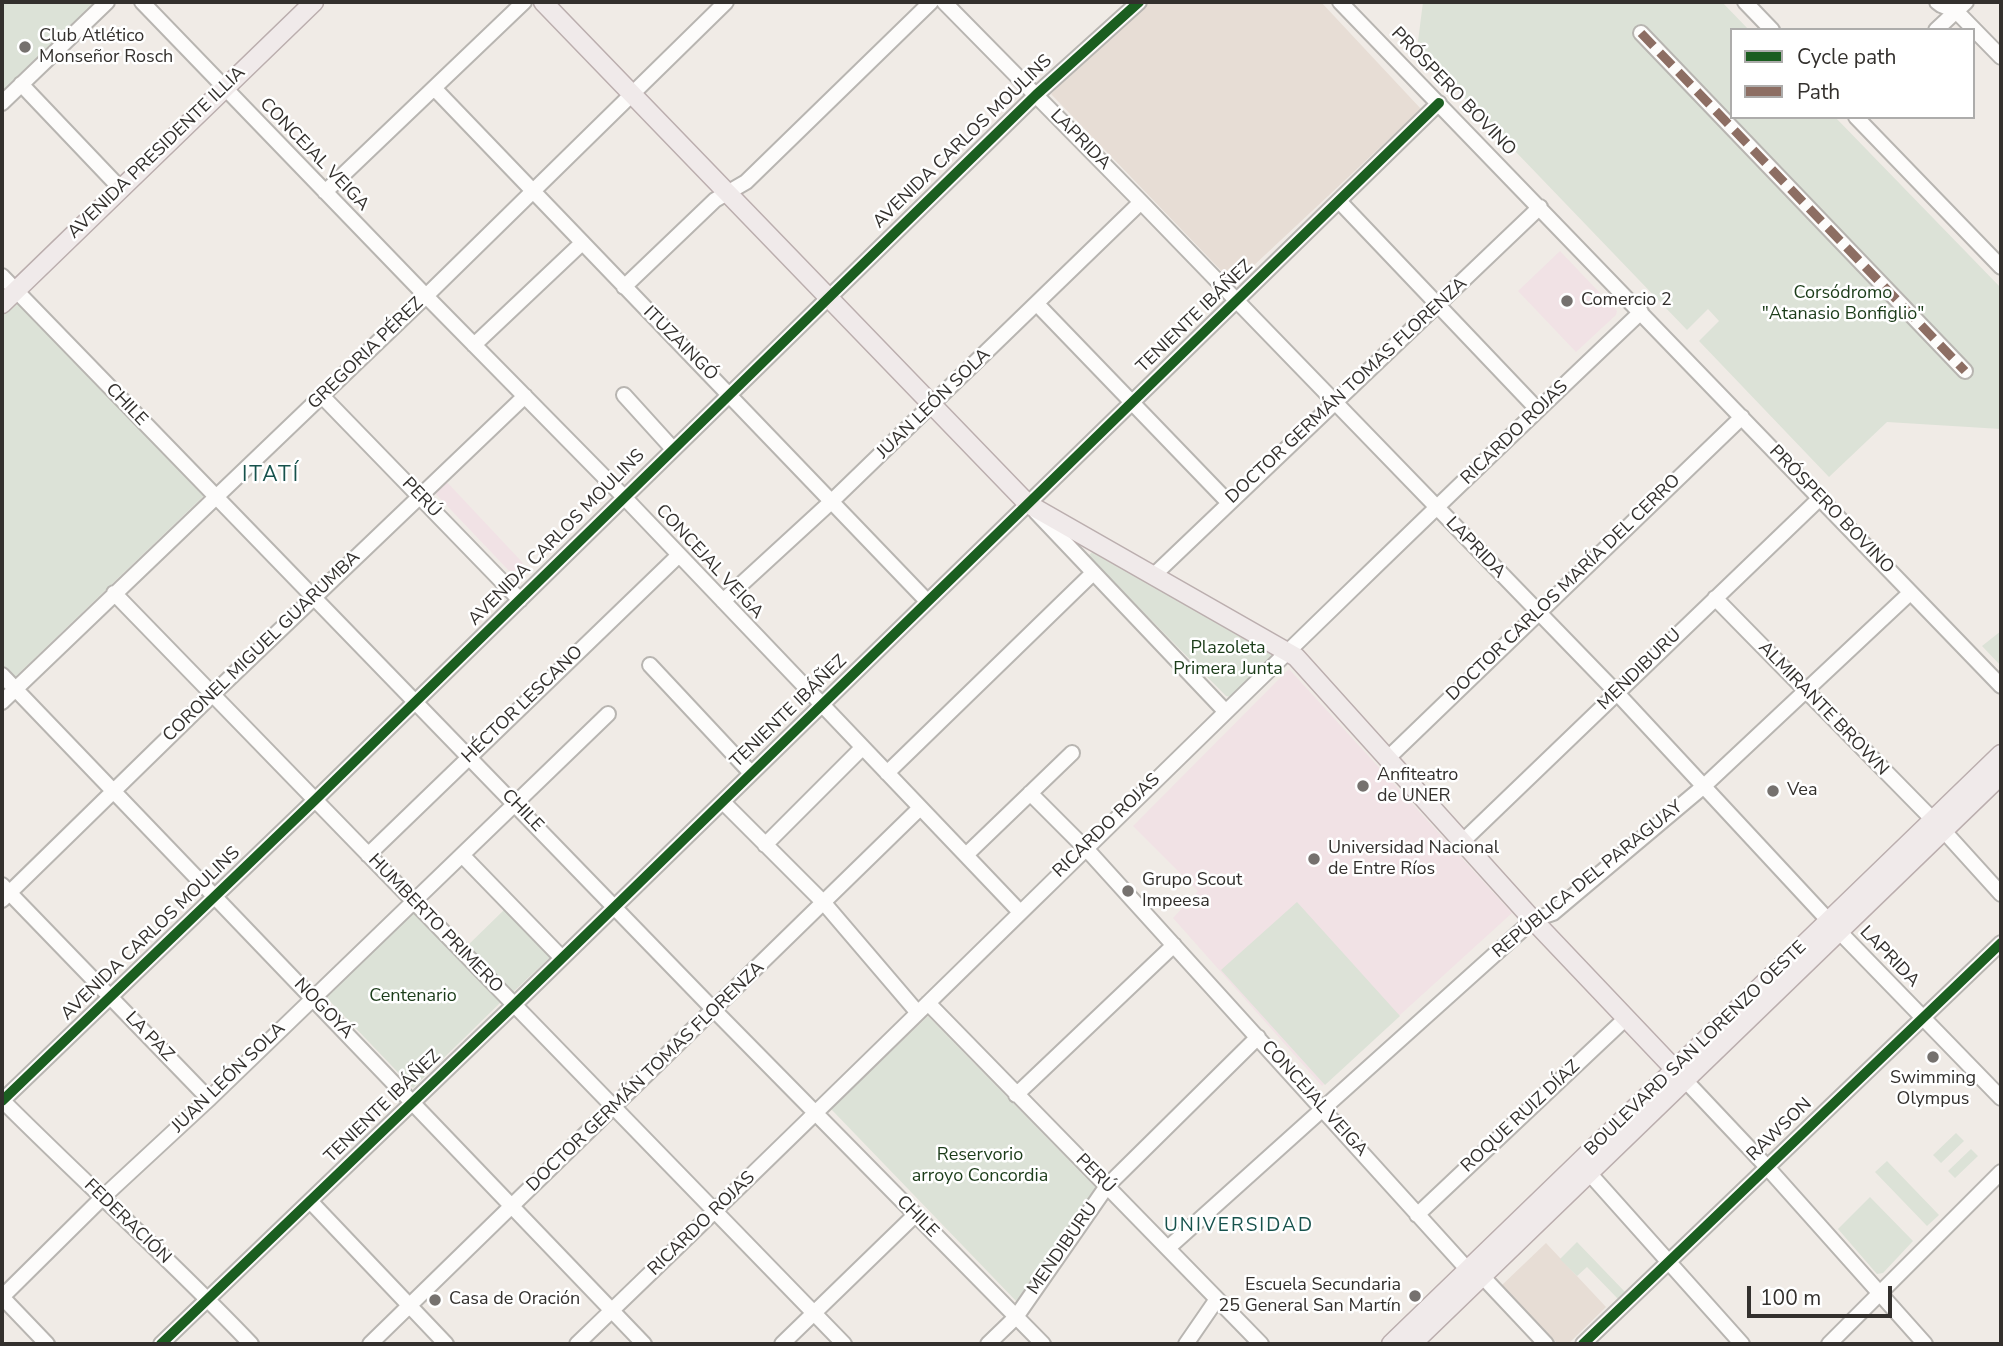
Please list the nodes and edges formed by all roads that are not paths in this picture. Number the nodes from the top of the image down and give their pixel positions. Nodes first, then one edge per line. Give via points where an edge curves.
1 (107, 2) edge
2 (142, 2) edge
3 (314, 2) edge
4 (524, 2) edge
5 (543, 2) edge
6 (726, 2) edge
7 (931, 2) edge
8 (944, 2) edge
9 (1139, 2) edge
10 (1340, 2) edge
11 (1745, 2) edge
12 (1937, 2) edge
13 (1961, 6) edge
14 (1770, 28) edge
15 (1938, 28) edge
16 (1641, 33) dead end
17 (2001, 57) edge
18 (21, 84) junction
19 (225, 87) junction
20 (434, 88) junction
21 (632, 94) junction
22 (1036, 95) junction
23 (2, 103) edge
24 (1439, 103) junction
25 (1858, 119) edge
26 (120, 188) junction
27 (533, 191) junction
28 (325, 192) junction
29 (729, 192) junction
30 (1339, 201) junction
31 (1141, 202) junction
32 (1540, 207) junction
33 (582, 243) junction
34 (2001, 267) edge
35 (2, 276) edge
36 (624, 287) junction
37 (16, 291) junction
38 (426, 296) junction
39 (829, 296) junction
40 (1236, 301) junction
41 (2, 304) edge
42 (1037, 304) junction
43 (1439, 306) junction
44 (1640, 313) junction
45 (474, 345) junction
46 (1965, 371) dead end
47 (729, 394) junction
48 (624, 395) dead end
49 (322, 396) junction
50 (525, 396) junction
51 (1132, 403) junction
52 (1335, 403) junction
53 (933, 405) junction
54 (1538, 410) junction
55 (1742, 417) junction
56 (673, 449) junction
57 (419, 496) junction
58 (624, 497) junction
59 (215, 498) junction
60 (1819, 499) junction
61 (832, 501) junction
62 (1229, 503) junction
63 (1028, 504) junction
64 (1437, 509) junction
65 (679, 555) junction
66 (1093, 573) junction
67 (1154, 576) junction
68 (114, 593) junction
69 (1910, 593) junction
70 (313, 598) junction
71 (1715, 598) junction
72 (520, 600) junction
73 (723, 601) junction
74 (927, 601) junction
75 (1538, 613) junction
76 (1287, 651) junction
77 (650, 665) dead end
78 (2, 675) edge
79 (2001, 686) edge
80 (15, 689) junction
81 (1805, 691) junction
82 (1617, 693) junction
83 (213, 694) junction
84 (2, 702) edge
85 (415, 702) junction
86 (822, 705) junction
87 (1225, 711) junction
88 (608, 715) dead end
89 (862, 748) junction
90 (1072, 753) dead end
91 (2001, 754) edge
92 (469, 756) junction
93 (1387, 759) junction
94 (751, 773) junction
95 (887, 774) junction
96 (2001, 775) edge
97 (1704, 786) junction
98 (113, 791) junction
99 (1030, 793) junction
100 (315, 800) junction
101 (723, 802) junction
102 (515, 803) junction
103 (920, 808) junction
104 (1937, 825) junction
105 (1462, 842) junction
106 (765, 845) junction
107 (1085, 848) junction
108 (368, 855) junction
109 (462, 855) junction
110 (966, 855) junction
111 (4, 893) edge
112 (2001, 894) edge
113 (215, 897) junction
114 (414, 902) junction
115 (824, 903) junction
116 (614, 906) junction
117 (1020, 912) junction
118 (1533, 920) junction
119 (1833, 925) junction
120 (2001, 943) edge
121 (1174, 945) junction
122 (562, 958) junction
123 (111, 998) junction
124 (313, 999) junction
125 (514, 1005) junction
126 (923, 1008) junction
127 (714, 1010) junction
128 (1923, 1017) junction
129 (1625, 1018) junction
130 (1258, 1037) junction
131 (1679, 1074) junction
132 (1016, 1095) junction
133 (2001, 1098) edge
134 (209, 1099) junction
135 (2, 1101) edge
136 (412, 1103) junction
137 (614, 1108) junction
138 (1324, 1109) junction
139 (816, 1114) junction
140 (1583, 1167) junction
141 (1767, 1167) junction
142 (2001, 1172) edge
143 (1107, 1186) junction
144 (101, 1199) junction
145 (310, 1202) junction
146 (512, 1207) junction
147 (715, 1212) junction
148 (915, 1215) junction
149 (1417, 1215) junction
150 (1168, 1248) junction
151 (1670, 1263) junction
152 (1475, 1273) junction
153 (1880, 1295) junction
154 (2, 1297) edge
155 (208, 1299) junction
156 (1217, 1299) junction
157 (410, 1306) junction
158 (612, 1311) junction
159 (814, 1313) junction
160 (1016, 1317) junction
161 (47, 1344) edge
162 (162, 1344) edge
163 (251, 1344) edge
164 (370, 1344) edge
165 (446, 1344) edge
166 (577, 1344) edge
167 (644, 1344) edge
168 (782, 1344) edge
169 (844, 1344) edge
170 (988, 1344) edge
171 (1043, 1344) edge
172 (1186, 1344) edge
173 (1261, 1344) edge
174 (1391, 1344) edge
175 (1412, 1344) edge
176 (1546, 1344) edge
177 (1583, 1344) edge
178 (1742, 1344) edge
179 (1829, 1344) edge
180 (1924, 1344) edge

1 - 18 street
2 - 19 street, CONCEJAL VEIGA
3 - 19 main road, AVENIDA PRESIDENTE ILLIA
4 - 20 street
5 - 21 main road
6 - 21 street, GREGORIA PÉREZ
7 - 29 street via 746,182
8 - 22 street, LAPRIDA
9 - 22 street, AVENIDA CARLOS MOULINS
10 - 24 street, PRÓSPERO BOVINO
11 - 14 street
12 - 13 street
13 - 15 street
13 - 17 street
16 - 46 street
18 - 23 street
18 - 26 street
19 - 26 main road, AVENIDA PRESIDENTE ILLIA
19 - 28 street, CONCEJAL VEIGA
20 - 27 street, ITUZAINGÓ
20 - 28 street
21 - 27 street, GREGORIA PÉREZ
21 - 29 main road
22 - 31 street, LAPRIDA
22 - 39 street, AVENIDA CARLOS MOULINS
24 - 30 street, TENIENTE IBÁÑEZ
24 - 32 street, PRÓSPERO BOVINO
25 - 34 street
26 - 37 main road, AVENIDA PRESIDENTE ILLIA
27 - 33 street, ITUZAINGÓ
27 - 38 street, GREGORIA PÉREZ
28 - 38 street, CONCEJAL VEIGA
29 - 36 street
29 - 39 main road
30 - 40 street, TENIENTE IBÁÑEZ
30 - 43 street
31 - 40 street, LAPRIDA
31 - 42 street, JUAN LEÓN SOLA
32 - 43 street, DOCTOR GERMÁN TOMAS FLORENZA
32 - 44 street, PRÓSPERO BOVINO
33 - 36 street, ITUZAINGÓ
33 - 45 street
35 - 37 street, CHILE
36 - 47 street, ITUZAINGÓ
37 - 41 main road, AVENIDA PRESIDENTE ILLIA
37 - 59 street, CHILE
38 - 45 street, CONCEJAL VEIGA
38 - 49 street, GREGORIA PÉREZ
39 - 47 street, AVENIDA CARLOS MOULINS
39 - 53 main road
40 - 51 street, TENIENTE IBÁÑEZ
40 - 52 street, LAPRIDA
42 - 51 street
42 - 53 street, JUAN LEÓN SOLA
43 - 52 street, DOCTOR GERMÁN TOMAS FLORENZA
43 - 54 street
44 - 54 street, RICARDO ROJAS
44 - 55 street, PRÓSPERO BOVINO
45 - 50 street, CONCEJAL VEIGA
47 - 56 street, AVENIDA CARLOS MOULINS
47 - 61 street, ITUZAINGÓ
48 - 56 street
49 - 57 street, PERÚ
49 - 59 street, GREGORIA PÉREZ
50 - 57 street, CORONEL MIGUEL GUARUMBA
50 - 58 street, CONCEJAL VEIGA
51 - 62 street
51 - 63 street, TENIENTE IBÁÑEZ
52 - 62 street, DOCTOR GERMÁN TOMAS FLORENZA
52 - 64 street, LAPRIDA
53 - 61 street, JUAN LEÓN SOLA
53 - 63 main road
54 - 64 street, RICARDO ROJAS
55 - 60 street, PRÓSPERO BOVINO
55 - 75 street, DOCTOR CARLOS MARÍA DEL CERRO
56 - 58 street, AVENIDA CARLOS MOULINS
57 - 70 street, CORONEL MIGUEL GUARUMBA
57 - 72 street, PERÚ
58 - 65 street, CONCEJAL VEIGA
58 - 72 street, AVENIDA CARLOS MOULINS
59 - 68 street, GREGORIA PÉREZ
59 - 70 street, CHILE
60 - 69 street, PRÓSPERO BOVINO
60 - 71 street, MENDIBURU
61 - 73 street, JUAN LEÓN SOLA
61 - 74 street, ITUZAINGÓ
62 - 67 street, DOCTOR GERMÁN TOMAS FLORENZA
63 - 66 street
63 - 67 main road
63 - 74 street, TENIENTE IBÁÑEZ
64 - 75 street, LAPRIDA
64 - 76 street, RICARDO ROJAS
65 - 73 street, CONCEJAL VEIGA
65 - 92 street, HÉCTOR LESCANO
66 - 87 street
66 - 95 street
67 - 76 main road
68 - 80 street, GREGORIA PÉREZ
68 - 83 street, HUMBERTO PRIMERO
69 - 79 street, PRÓSPERO BOVINO
69 - 81 street, REPÚBLICA DEL PARAGUAY
70 - 83 street, CORONEL MIGUEL GUARUMBA
70 - 85 street, CHILE
71 - 81 street, ALMIRANTE BROWN
71 - 82 street, MENDIBURU
72 - 85 street, AVENIDA CARLOS MOULINS
73 - 86 street, CONCEJAL VEIGA
74 - 86 street, TENIENTE IBÁÑEZ
75 - 82 street, LAPRIDA
75 - 93 street, DOCTOR CARLOS MARÍA DEL CERRO
76 - 87 street, RICARDO ROJAS
76 - 93 main road via 1311,670
77 - 94 street
78 - 80 street, NOGOYÁ
80 - 84 street, GREGORIA PÉREZ
80 - 98 street, NOGOYÁ
81 - 97 street, REPÚBLICA DEL PARAGUAY
81 - 104 street, ALMIRANTE BROWN
82 - 97 street, LAPRIDA
82 - 105 street, MENDIBURU
83 - 98 street, CORONEL MIGUEL GUARUMBA
83 - 100 street, HUMBERTO PRIMERO
85 - 92 street, CHILE
85 - 100 street, AVENIDA CARLOS MOULINS
86 - 89 street, CONCEJAL VEIGA
86 - 94 street, TENIENTE IBÁÑEZ
87 - 107 street, RICARDO ROJAS
88 - 102 street, JUAN LEÓN SOLA
89 - 95 street, CONCEJAL VEIGA
89 - 106 street
90 - 99 street
91 - 104 main road, BOULEVARD SAN LORENZO OESTE
92 - 102 street, CHILE
92 - 108 street, HÉCTOR LESCANO
93 - 105 main road
94 - 101 street, TENIENTE IBÁÑEZ
95 - 103 street, CONCEJAL VEIGA
96 - 104 main road, BOULEVARD SAN LORENZO OESTE
97 - 118 street, REPÚBLICA DEL PARAGUAY via 1553,913
97 - 119 street, LAPRIDA
98 - 111 street, CORONEL MIGUEL GUARUMBA
98 - 113 street, NOGOYÁ
99 - 107 street, CONCEJAL VEIGA
99 - 110 street
100 - 108 street, HUMBERTO PRIMERO
100 - 113 street, AVENIDA CARLOS MOULINS
101 - 106 street, PERÚ
101 - 116 street, TENIENTE IBÁÑEZ
102 - 109 street, JUAN LEÓN SOLA
102 - 116 street, CHILE
103 - 110 street, CONCEJAL VEIGA
103 - 115 street, DOCTOR GERMÁN TOMAS FLORENZA
104 - 112 street, ALMIRANTE BROWN
104 - 119 main road, BOULEVARD SAN LORENZO OESTE
105 - 118 main road
106 - 115 street, PERÚ
107 - 117 street, RICARDO ROJAS
107 - 121 street, CONCEJAL VEIGA
108 - 114 street, HUMBERTO PRIMERO
109 - 114 street, JUAN LEÓN SOLA
109 - 122 street
110 - 117 street, CONCEJAL VEIGA
111 - 123 street, LA PAZ
113 - 123 street, AVENIDA CARLOS MOULINS
113 - 124 street, NOGOYÁ
114 - 124 street, JUAN LEÓN SOLA
114 - 125 street, HUMBERTO PRIMERO
115 - 126 street, PERÚ
115 - 127 street, DOCTOR GERMÁN TOMAS FLORENZA
116 - 122 street, TENIENTE IBÁÑEZ
116 - 127 street, CHILE
117 - 126 street, RICARDO ROJAS
118 - 129 main road
118 - 138 street, REPÚBLICA DEL PARAGUAY
119 - 128 street, LAPRIDA
119 - 131 main road, BOULEVARD SAN LORENZO OESTE
120 - 128 street, RAWSON
121 - 130 street, CONCEJAL VEIGA
121 - 132 street
122 - 125 street, TENIENTE IBÁÑEZ
123 - 134 street, LA PAZ
123 - 135 street, AVENIDA CARLOS MOULINS
124 - 134 street, JUAN LEÓN SOLA
124 - 136 street, NOGOYÁ
125 - 136 street, TENIENTE IBÁÑEZ
125 - 137 street, HUMBERTO PRIMERO
126 - 132 street, PERÚ
126 - 139 street, RICARDO ROJAS
127 - 137 street, DOCTOR GERMÁN TOMAS FLORENZA
127 - 139 street, CHILE
128 - 133 street, LAPRIDA
128 - 141 street, RAWSON
129 - 131 main road
129 - 149 street, ROQUE RUIZ DÍAZ
130 - 138 street, CONCEJAL VEIGA
130 - 143 street, MENDIBURU
131 - 140 main road, BOULEVARD SAN LORENZO OESTE
131 - 141 street
132 - 143 street, PERÚ
134 - 144 street, JUAN LEÓN SOLA
135 - 144 street, FEDERACIÓN
136 - 145 street, TENIENTE IBÁÑEZ
136 - 146 street, NOGOYÁ
137 - 146 street, DOCTOR GERMÁN TOMAS FLORENZA
137 - 147 street, HUMBERTO PRIMERO
138 - 149 street, CONCEJAL VEIGA
138 - 150 street, REPÚBLICA DEL PARAGUAY
139 - 147 street, RICARDO ROJAS
139 - 148 street, CHILE
140 - 151 street
140 - 152 main road, BOULEVARD SAN LORENZO OESTE
141 - 151 street, RAWSON
141 - 153 street
142 - 153 street
143 - 150 street, PERÚ
143 - 160 street, MENDIBURU
144 - 154 street, JUAN LEÓN SOLA
144 - 155 street, FEDERACIÓN
145 - 155 street, TENIENTE IBÁÑEZ
145 - 157 street
146 - 157 street, DOCTOR GERMÁN TOMAS FLORENZA
146 - 158 street, NOGOYÁ
147 - 158 street, RICARDO ROJAS
147 - 159 street, HUMBERTO PRIMERO
148 - 159 street
148 - 160 street, CHILE
149 - 152 street, CONCEJAL VEIGA
150 - 156 street, PERÚ
151 - 177 street, RAWSON
151 - 178 street
152 - 174 main road, BOULEVARD SAN LORENZO OESTE
152 - 175 main road, BOULEVARD SAN LORENZO OESTE
152 - 176 street, CONCEJAL VEIGA
153 - 179 street
153 - 180 street
154 - 161 street
155 - 162 street, TENIENTE IBÁÑEZ
155 - 163 street, FEDERACIÓN
156 - 172 street
156 - 173 street, PERÚ
157 - 164 street, DOCTOR GERMÁN TOMAS FLORENZA
157 - 165 street
158 - 166 street, RICARDO ROJAS
158 - 167 street, NOGOYÁ
159 - 168 street
159 - 169 street, HUMBERTO PRIMERO
160 - 170 street, MENDIBURU
160 - 171 street, CHILE

